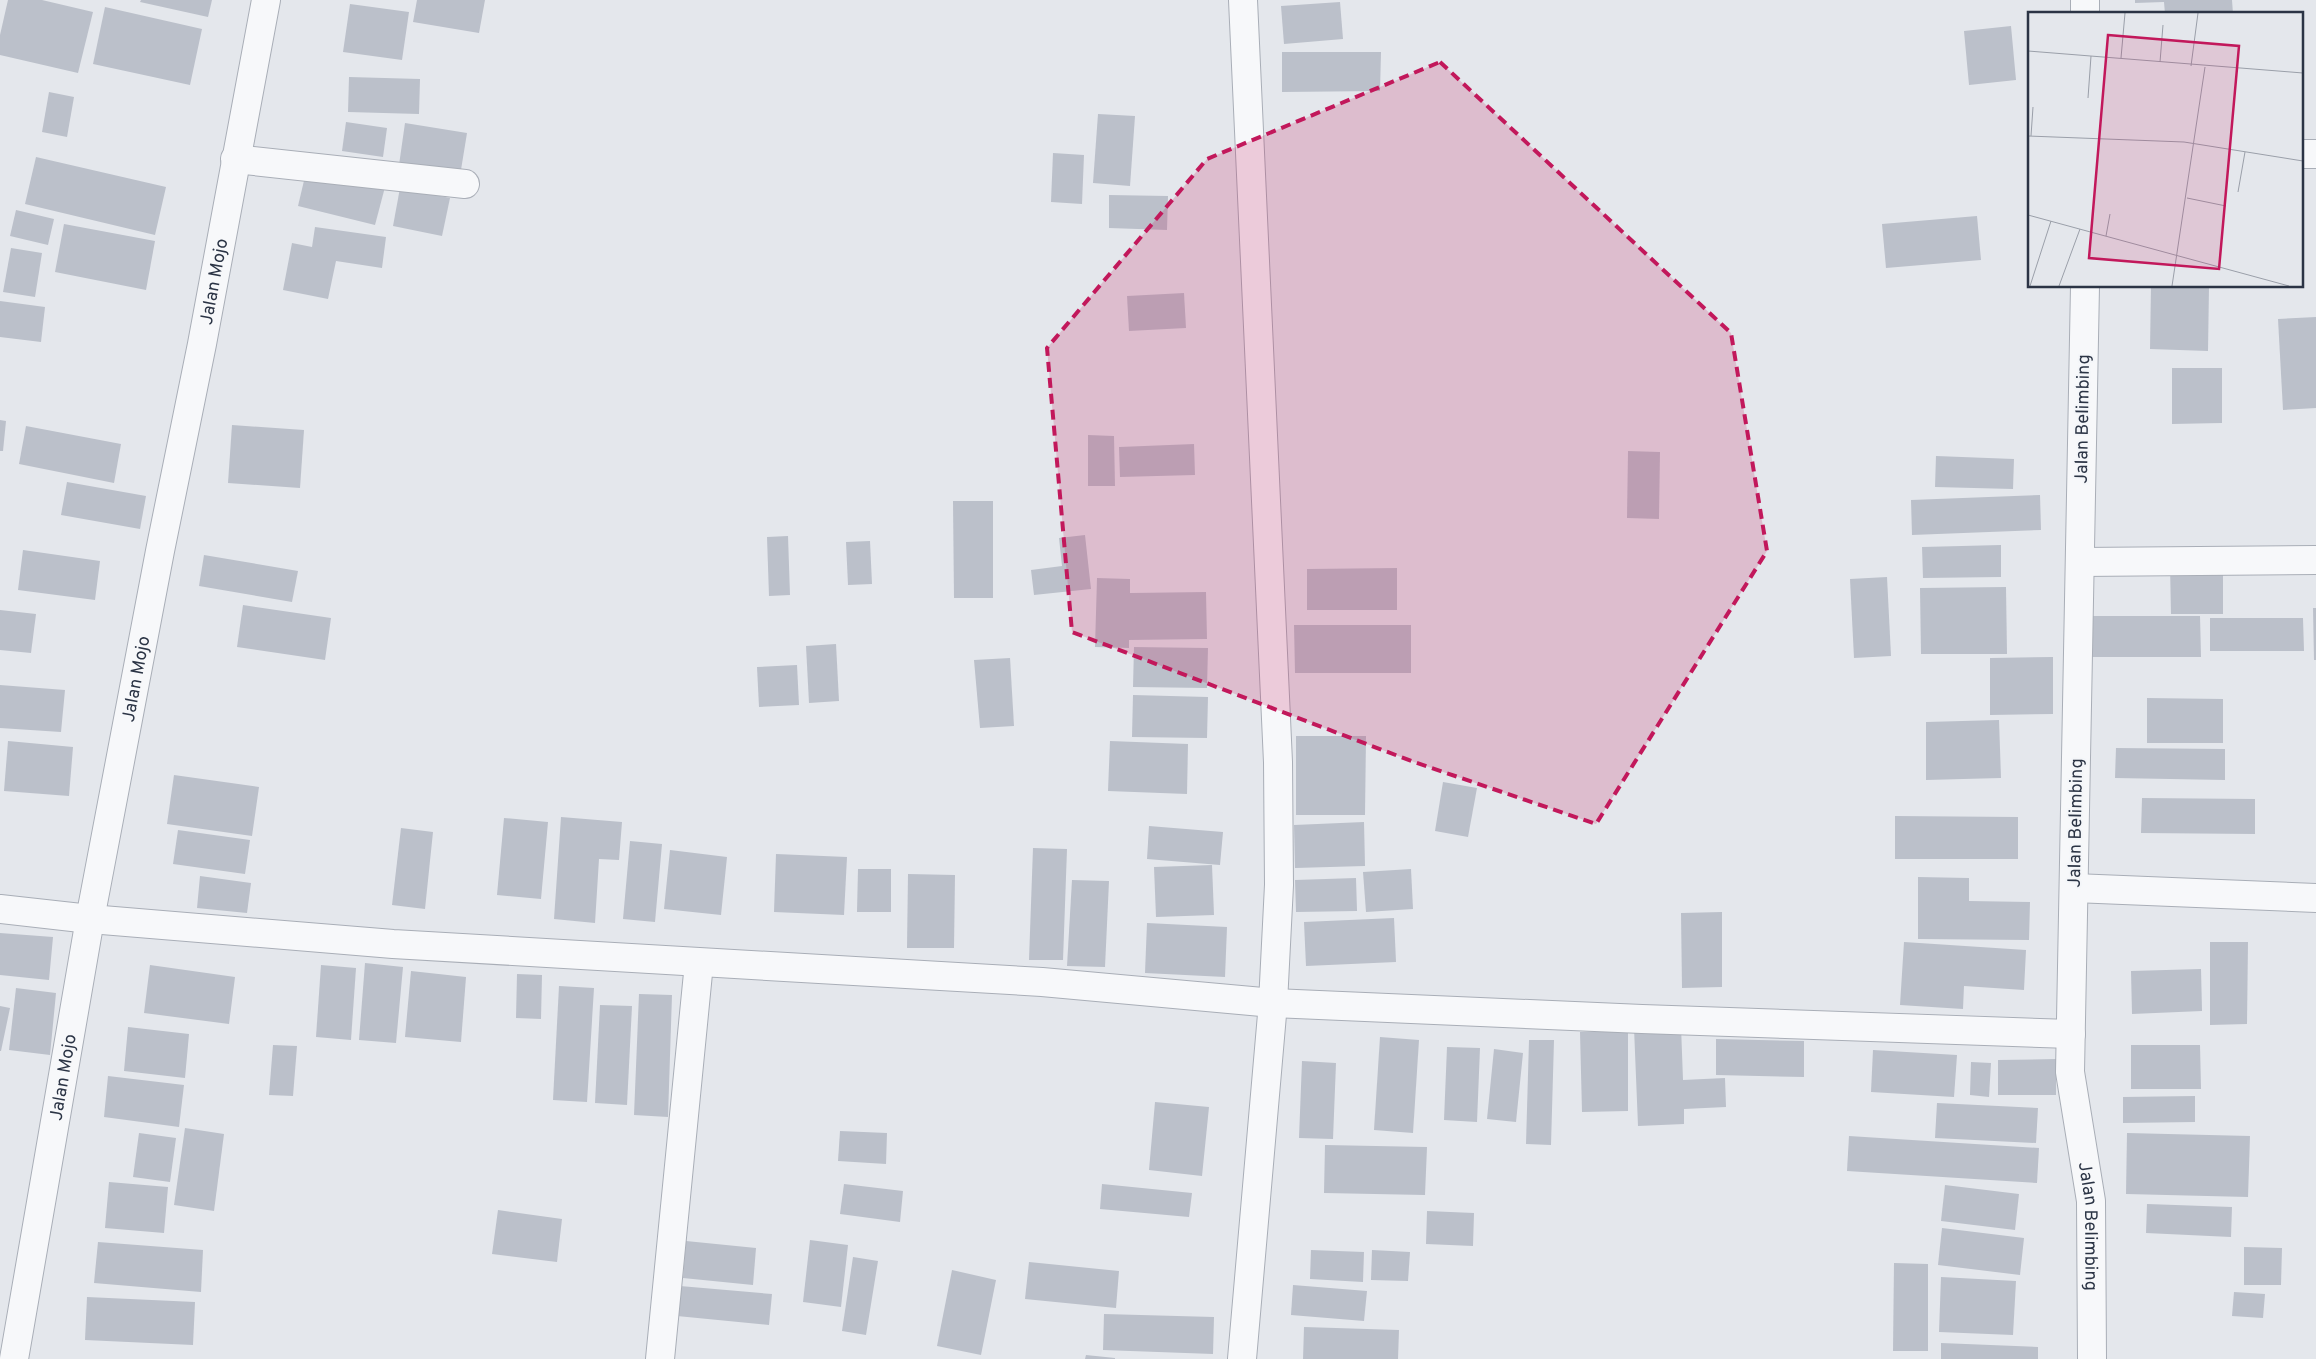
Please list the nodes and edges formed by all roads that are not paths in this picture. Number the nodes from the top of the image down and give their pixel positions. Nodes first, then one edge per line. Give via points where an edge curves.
1 (266, 0) edge
2 (1243, 0) edge
3 (235, 159) junction
4 (465, 184) dead end
5 (2085, 288) edge
6 (2316, 560) edge
7 (2080, 562) junction
8 (2074, 888) junction
9 (2316, 898) edge
10 (0, 909) edge
11 (90, 919) junction
12 (699, 963) junction
13 (1273, 1002) junction
14 (2070, 1034) junction
15 (14, 1359) edge
16 (660, 1359) edge
17 (1242, 1359) edge
18 (2092, 1359) edge

1 - 3 street, Jalan Mojo
2 - 13 street via 1278,762 1279,885
3 - 4 street
3 - 11 street, Jalan Mojo
5 - 7 street, Jalan Belimbing
6 - 7 street
7 - 8 street, Jalan Belimbing
8 - 9 street
8 - 14 street, Jalan Belimbing
10 - 11 street
11 - 12 street via 393,944
11 - 15 street, Jalan Mojo
12 - 13 street via 1042,982
12 - 16 street
13 - 14 street
13 - 17 street
14 - 18 street, Jalan Belimbing via 2070,1072 2091,1201

